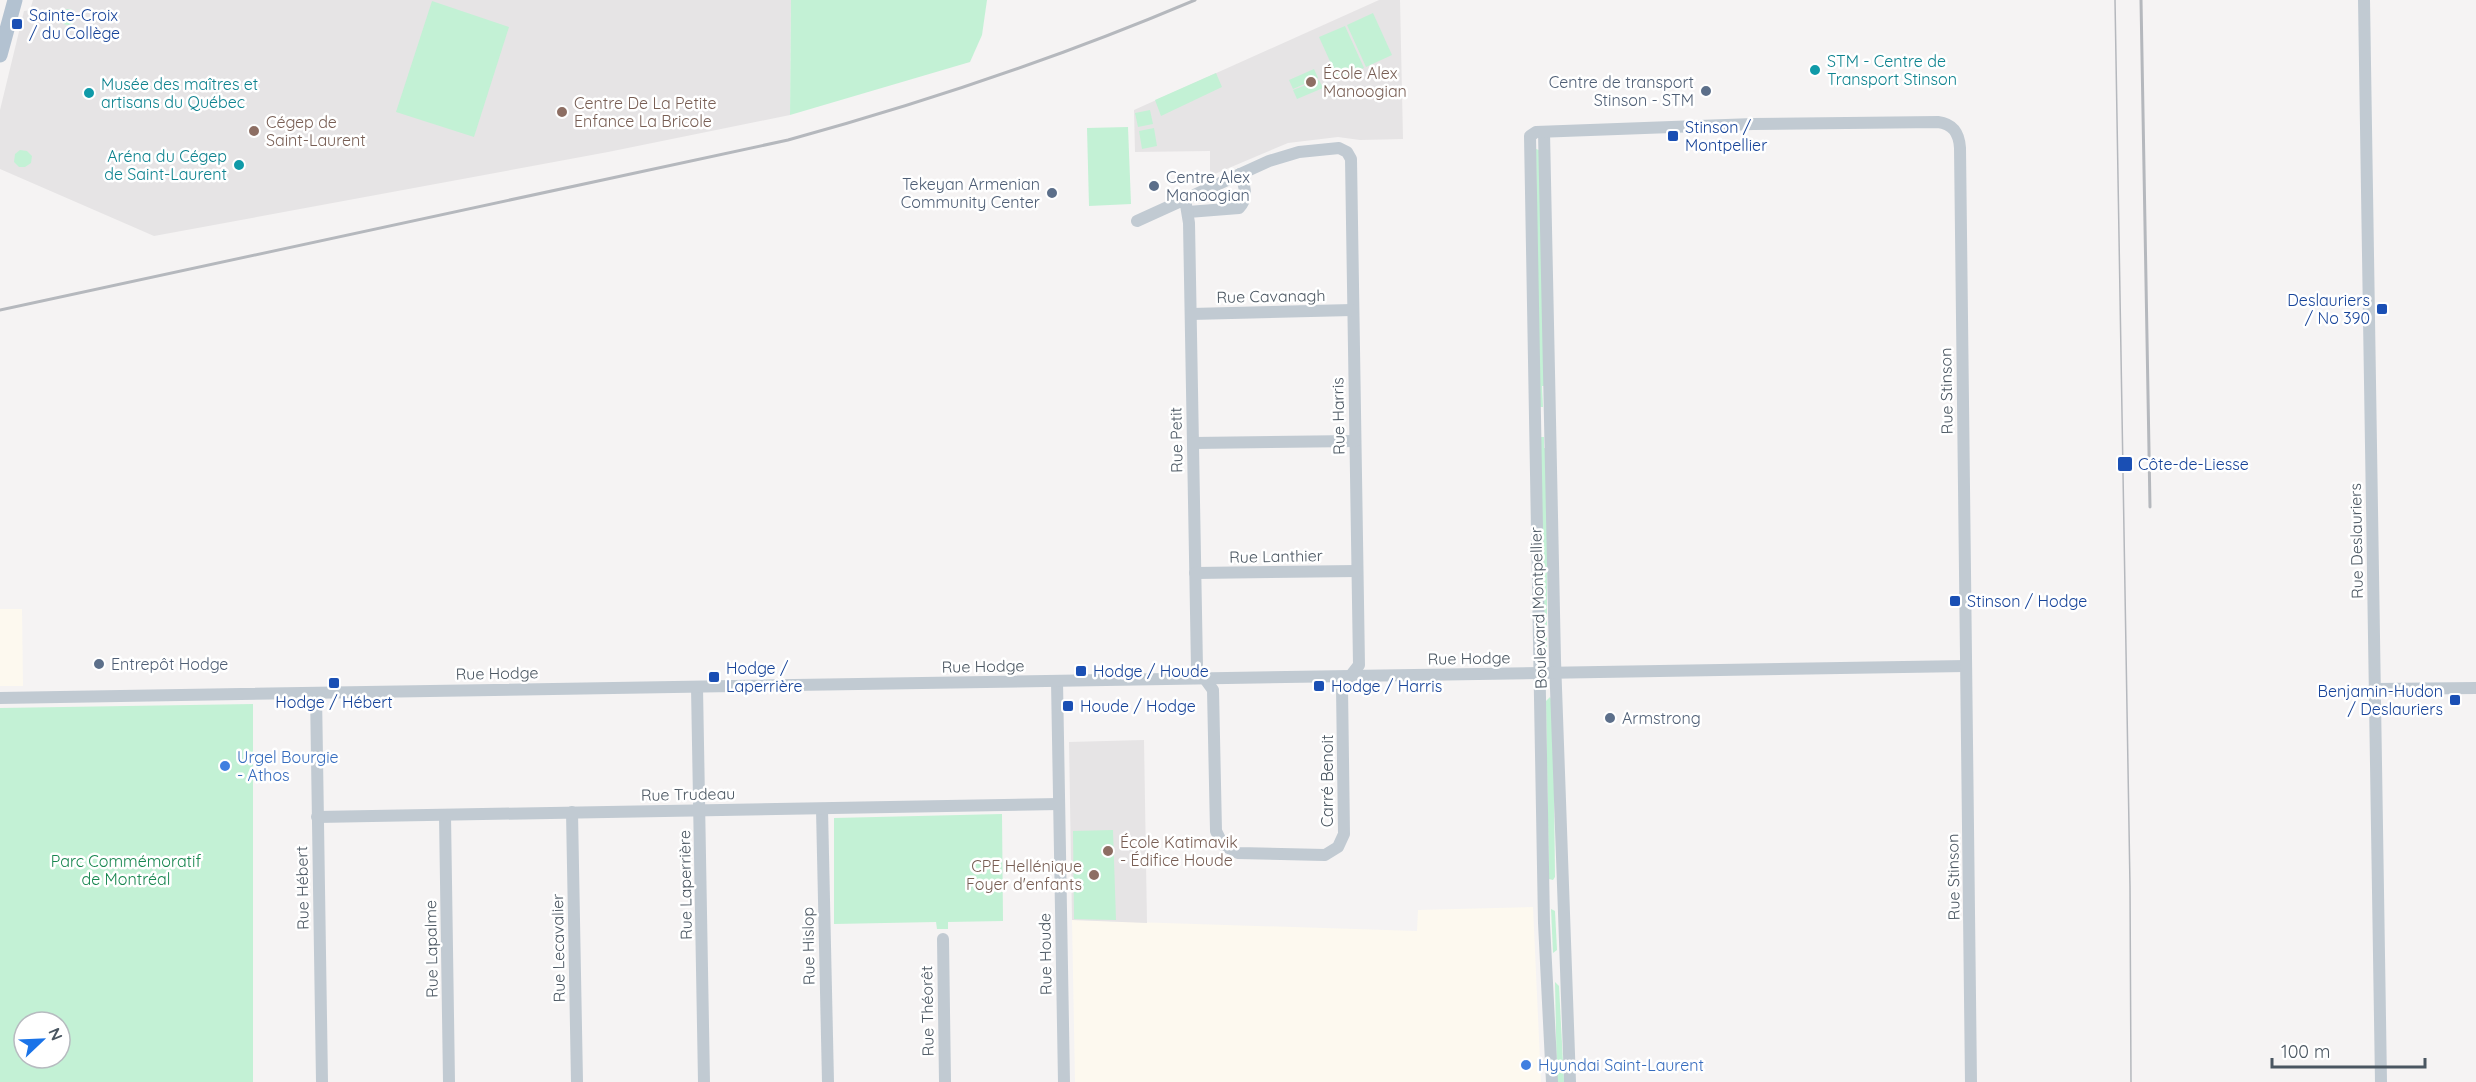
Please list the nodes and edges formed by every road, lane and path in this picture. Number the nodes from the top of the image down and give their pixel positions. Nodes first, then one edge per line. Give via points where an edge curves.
1 (15, 0) edge
2 (2364, 0) edge
3 (0, 55) edge
4 (1544, 132) junction
5 (1530, 136) joint
6 (1240, 174) junction
7 (1187, 205) junction
8 (1137, 221) dead end
9 (1353, 310) junction
10 (1191, 314) junction
11 (1354, 441) junction
12 (1193, 443) junction
13 (1357, 571) junction
14 (1195, 573) junction
15 (1966, 666) junction
16 (1541, 674) junction
17 (1556, 674) junction
18 (1350, 677) junction
19 (1204, 679) junction
20 (1057, 681) junction
21 (697, 687) junction
22 (2476, 688) edge
23 (2375, 689) junction
24 (316, 693) junction
25 (0, 698) edge
26 (1059, 804) junction
27 (822, 809) junction
28 (700, 810) junction
29 (572, 813) junction
30 (445, 815) junction
31 (317, 817) junction
32 (943, 939) dead end
33 (322, 1082) edge
34 (450, 1082) edge
35 (577, 1082) edge
36 (704, 1082) edge
37 (828, 1082) edge
38 (945, 1082) edge
39 (1064, 1082) edge
40 (1552, 1082) edge
41 (1570, 1082) edge
42 (1971, 1082) edge
43 (2381, 1082) edge

1 - 3 main road
2 - 23 street, Rue Deslauriers
4 - 5 street, Rue Stinson
4 - 15 street, Rue Stinson via 1938,122 1953,128 1960,148
4 - 17 street, Boulevard Montpellier
5 - 16 street, Boulevard Montpellier
6 - 7 street
6 - 7 street via 1245,194 1239,208
6 - 9 street, Rue Harris via 1299,152 1337,148 1347,152 1351,164
7 - 8 street
7 - 10 street, Rue Petit
9 - 10 street, Rue Cavanagh
9 - 11 street, Rue Harris
10 - 12 street, Rue Petit
11 - 12 street
11 - 13 street, Rue Harris
12 - 14 street, Rue Petit
13 - 14 street, Rue Lanthier
13 - 18 street, Rue Harris via 1359,665
14 - 19 street, Rue Petit via 1197,668
15 - 17 street, Rue Hodge
15 - 42 street, Rue Stinson
16 - 17 street, Rue Hodge
16 - 18 street, Rue Hodge
16 - 40 street, Boulevard Montpellier via 1545,935
17 - 41 street, Boulevard Montpellier
18 - 19 street, Rue Hodge
18 - 19 street, Carré Benoit via 1342,687 1344,834 1335,850 1318,856 1238,853 1218,839 1213,690
19 - 20 street, Rue Hodge
20 - 21 street, Rue Hodge
20 - 26 street, Rue Houde
21 - 24 street, Rue Hodge
21 - 28 street, Rue Laperrière
22 - 23 street
23 - 43 street, Rue Deslauriers
24 - 25 street, Rue Hodge
24 - 31 street, Rue Hébert
26 - 27 street, Rue Trudeau
26 - 39 street, Rue Houde
27 - 28 street, Rue Trudeau
27 - 37 street, Rue Hislop
28 - 29 street, Rue Trudeau
28 - 36 street, Rue Laperrière
29 - 30 street, Rue Trudeau
29 - 35 street, Rue Lecavalier
30 - 31 street, Rue Trudeau
30 - 34 street, Rue Lapalme
31 - 33 street, Rue Hébert
32 - 38 street, Rue Théorêt

